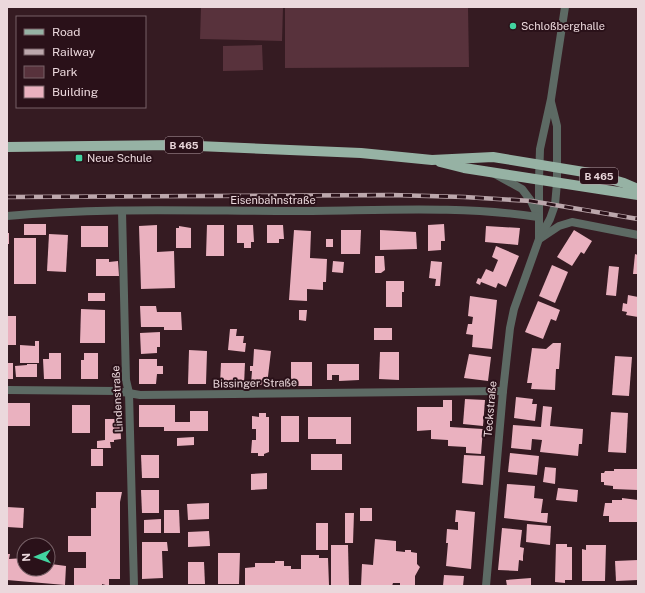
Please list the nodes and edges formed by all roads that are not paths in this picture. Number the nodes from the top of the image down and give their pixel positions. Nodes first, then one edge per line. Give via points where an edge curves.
1 (565, 7) edge
2 (551, 99) junction
3 (7, 147) edge
4 (432, 160) junction
5 (539, 165) junction
6 (558, 168) junction
7 (493, 173) junction
8 (539, 180) junction
9 (557, 183) junction
10 (638, 189) edge
11 (638, 195) edge
12 (122, 211) junction
13 (7, 216) edge
14 (538, 217) junction
15 (638, 235) edge
16 (539, 239) junction
17 (7, 390) edge
18 (503, 391) junction
19 (129, 393) junction
20 (134, 586) edge
21 (486, 586) edge

1 - 2 street, Teckstraße
2 - 5 street, Teckstraße
2 - 6 street, Teckstraße via 557,126
3 - 4 main road, B 465 via 176,145 361,153
4 - 5 main road, B 465 via 493,157
4 - 7 main road, B 465
5 - 6 main road, B 465
5 - 8 street, Teckstraße
6 - 9 street, Teckstraße
6 - 10 main road, B 465 via 590,173
7 - 8 main road, B 465
7 - 14 street via 522,189
8 - 9 main road, B 465
8 - 14 street, Teckstraße
9 - 11 main road, B 465
9 - 16 street, Teckstraße via 555,205
12 - 13 street, Eisenbahnstraße via 47,212
12 - 14 street, Eisenbahnstraße via 464,211
12 - 19 street, Lindenstraße via 126,380
14 - 16 street, Teckstraße
15 - 16 street via 572,222 559,226
16 - 18 street, Teckstraße via 514,309
17 - 19 street, Bissinger Straße
18 - 19 street, Bissinger Straße via 140,395
18 - 21 street, Teckstraße
19 - 20 street, Lindenstraße

